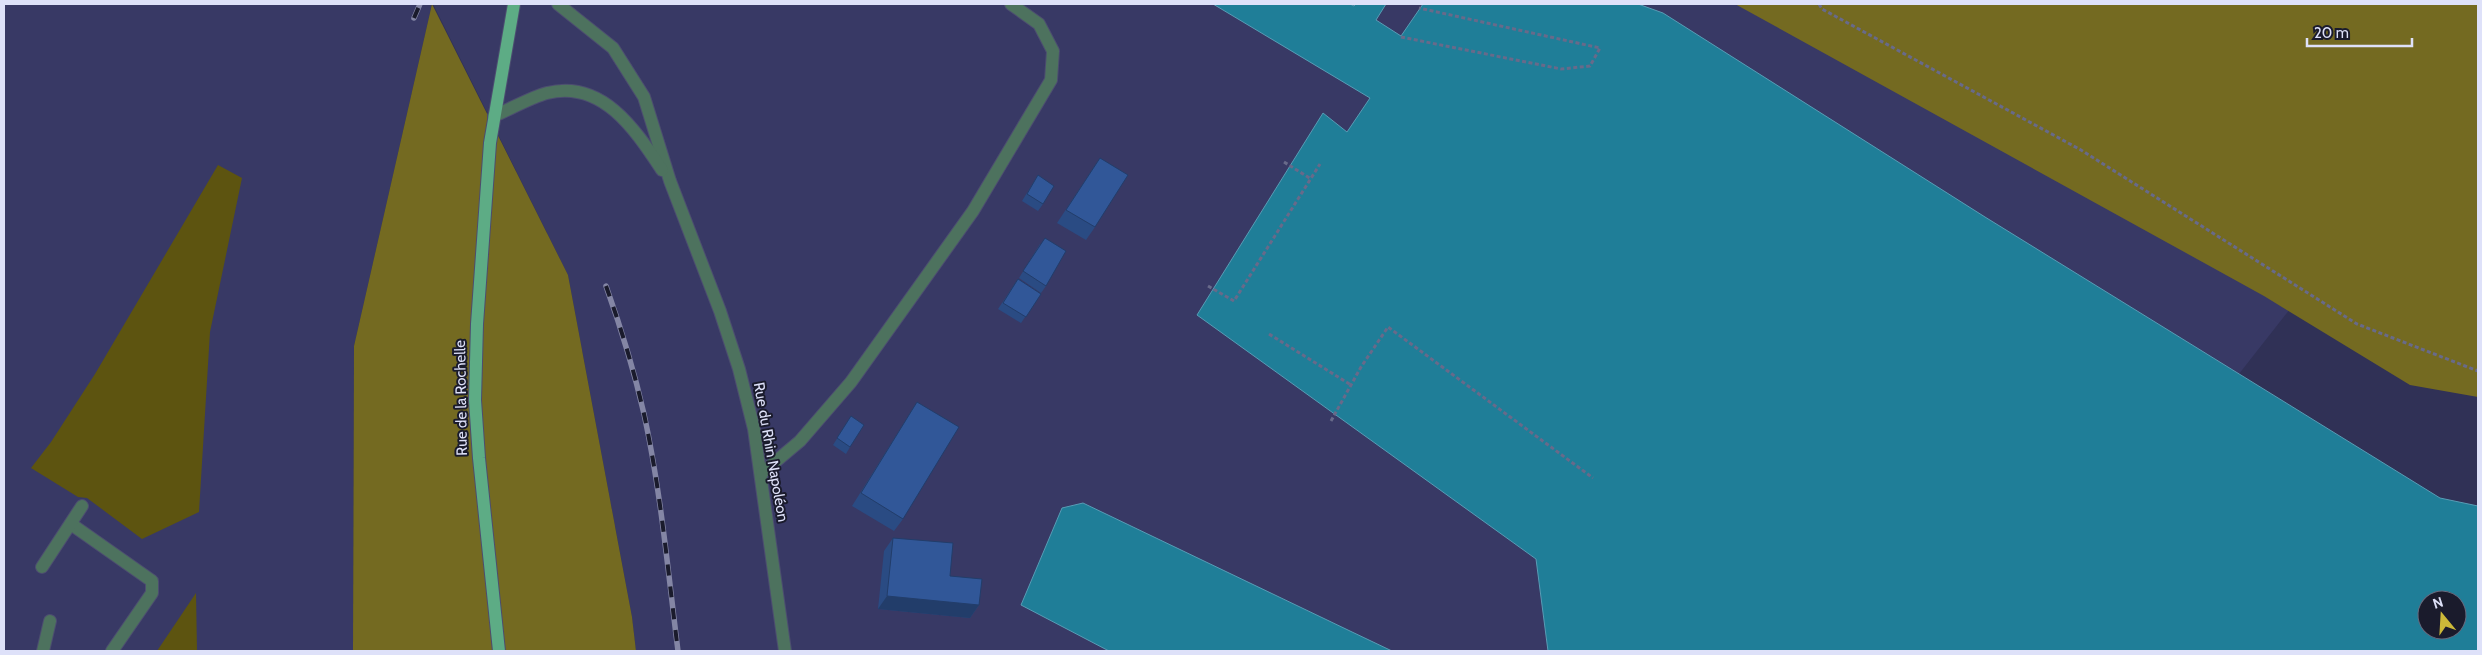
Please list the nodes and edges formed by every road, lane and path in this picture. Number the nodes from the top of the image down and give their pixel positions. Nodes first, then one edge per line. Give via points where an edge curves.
1 (514, 4) edge
2 (558, 4) edge
3 (1011, 4) edge
4 (1819, 4) edge
5 (1420, 8) dead end
6 (1401, 36) dead end
7 (494, 116) junction
8 (1284, 162) dead end
9 (1320, 164) dead end
10 (1311, 179) junction
11 (670, 181) junction
12 (1208, 286) dead end
13 (1269, 334) dead end
14 (2478, 371) edge
15 (1351, 385) junction
16 (1331, 421) dead end
17 (762, 473) junction
18 (1593, 478) dead end
19 (82, 506) dead end
20 (71, 524) junction
21 (42, 567) dead end
22 (50, 621) dead end
23 (43, 651) edge
24 (112, 651) edge
25 (499, 651) edge
26 (785, 651) edge

1 - 7 main road
2 - 11 street, Rue du Rhin Napoléon via 613,48 630,72 644,97
3 - 17 street via 1039,24 1053,51 1051,80 973,210 851,382 800,441
4 - 14 path via 1822,9 2080,150 2357,324
5 - 6 path via 1600,48 1590,66 1561,69
7 - 11 street, Rue du Rhin Napoléon via 547,93 583,92 617,112 640,137
7 - 25 main road, Rue de la Rochelle via 476,324 475,400
8 - 10 path
9 - 10 path
10 - 12 path via 1234,301
11 - 17 street, Rue du Rhin Napoléon via 739,368
13 - 15 path
15 - 16 path
15 - 18 path via 1388,328
17 - 26 street, Rue du Rhin Napoléon
19 - 20 street
20 - 21 street
20 - 24 street via 152,581 152,593
22 - 23 street

